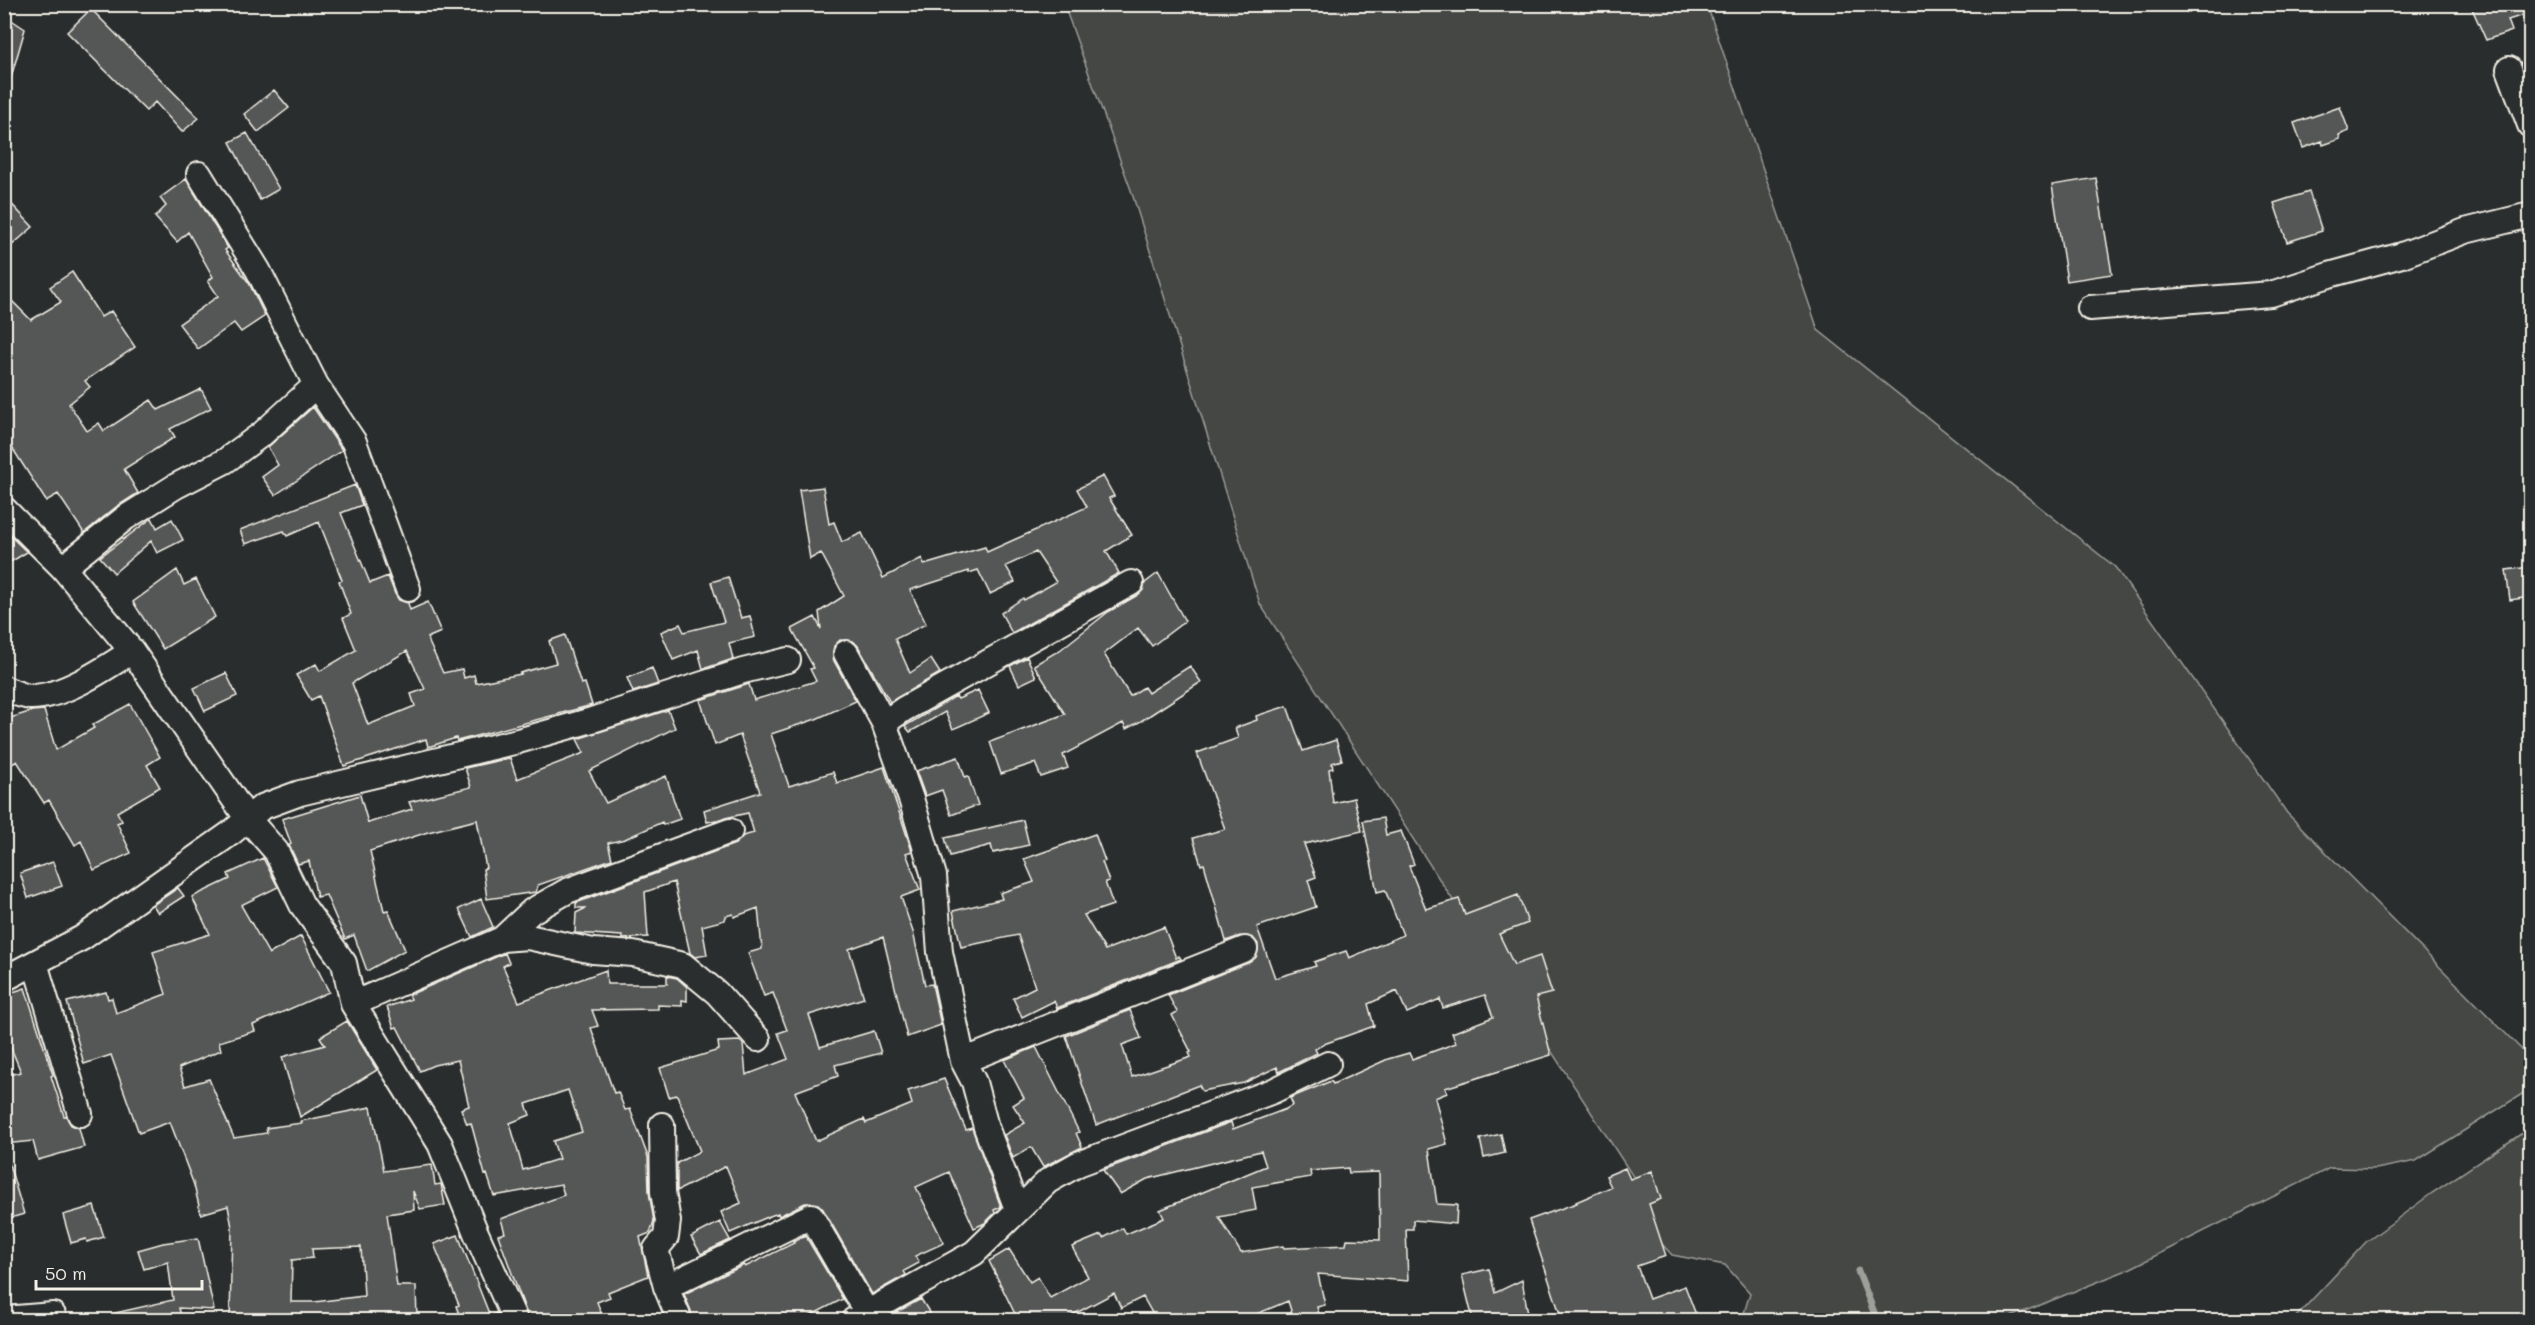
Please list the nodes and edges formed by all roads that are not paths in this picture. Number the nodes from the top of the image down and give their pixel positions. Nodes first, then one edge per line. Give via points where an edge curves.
1 (2509, 69) dead end
2 (2530, 125) edge
3 (199, 174) dead end
4 (2530, 216) edge
5 (2091, 308) dead end
6 (316, 385) junction
7 (4, 509) edge
8 (63, 567) junction
9 (1131, 583) dead end
10 (408, 588) dead end
11 (132, 651) junction
12 (846, 653) dead end
13 (788, 660) dead end
14 (4, 688) edge
15 (884, 723) junction
16 (247, 818) junction
17 (730, 831) dead end
18 (502, 939) junction
19 (1245, 949) dead end
20 (35, 963) junction
21 (4, 979) edge
22 (353, 1004) junction
23 (758, 1039) dead end
24 (963, 1061) junction
25 (1328, 1064) dead end
26 (80, 1114) dead end
27 (662, 1125) dead end
28 (1017, 1209) junction
29 (666, 1287) junction
30 (53, 1315) dead end
31 (860, 1317) edge
32 (4, 1319) edge
33 (515, 1320) edge
34 (677, 1320) edge

1 - 2 street
3 - 6 street via 258,270
4 - 5 street via 2465,231 2402,255 2271,294
6 - 8 street via 225,461 125,518
6 - 10 street via 354,442
7 - 8 street
8 - 11 street
9 - 15 street
11 - 14 street via 91,678 45,694 32,697
11 - 16 street
12 - 15 street
13 - 16 street via 518,741 300,793 262,807
15 - 24 street via 934,876 940,952
16 - 20 street via 81,938
16 - 22 street via 276,851 302,905 345,963
17 - 18 street via 567,891 532,911
18 - 22 street
18 - 23 street via 528,937 683,965 717,993
19 - 24 street
20 - 21 street
20 - 26 street
22 - 33 street via 440,1144
24 - 28 street via 974,1082 986,1127
25 - 28 street via 1273,1091 1078,1164 1048,1181
27 - 29 street via 663,1192 668,1221 666,1237 657,1249
28 - 31 street via 974,1253
29 - 31 street via 812,1216
29 - 34 street
30 - 32 street

